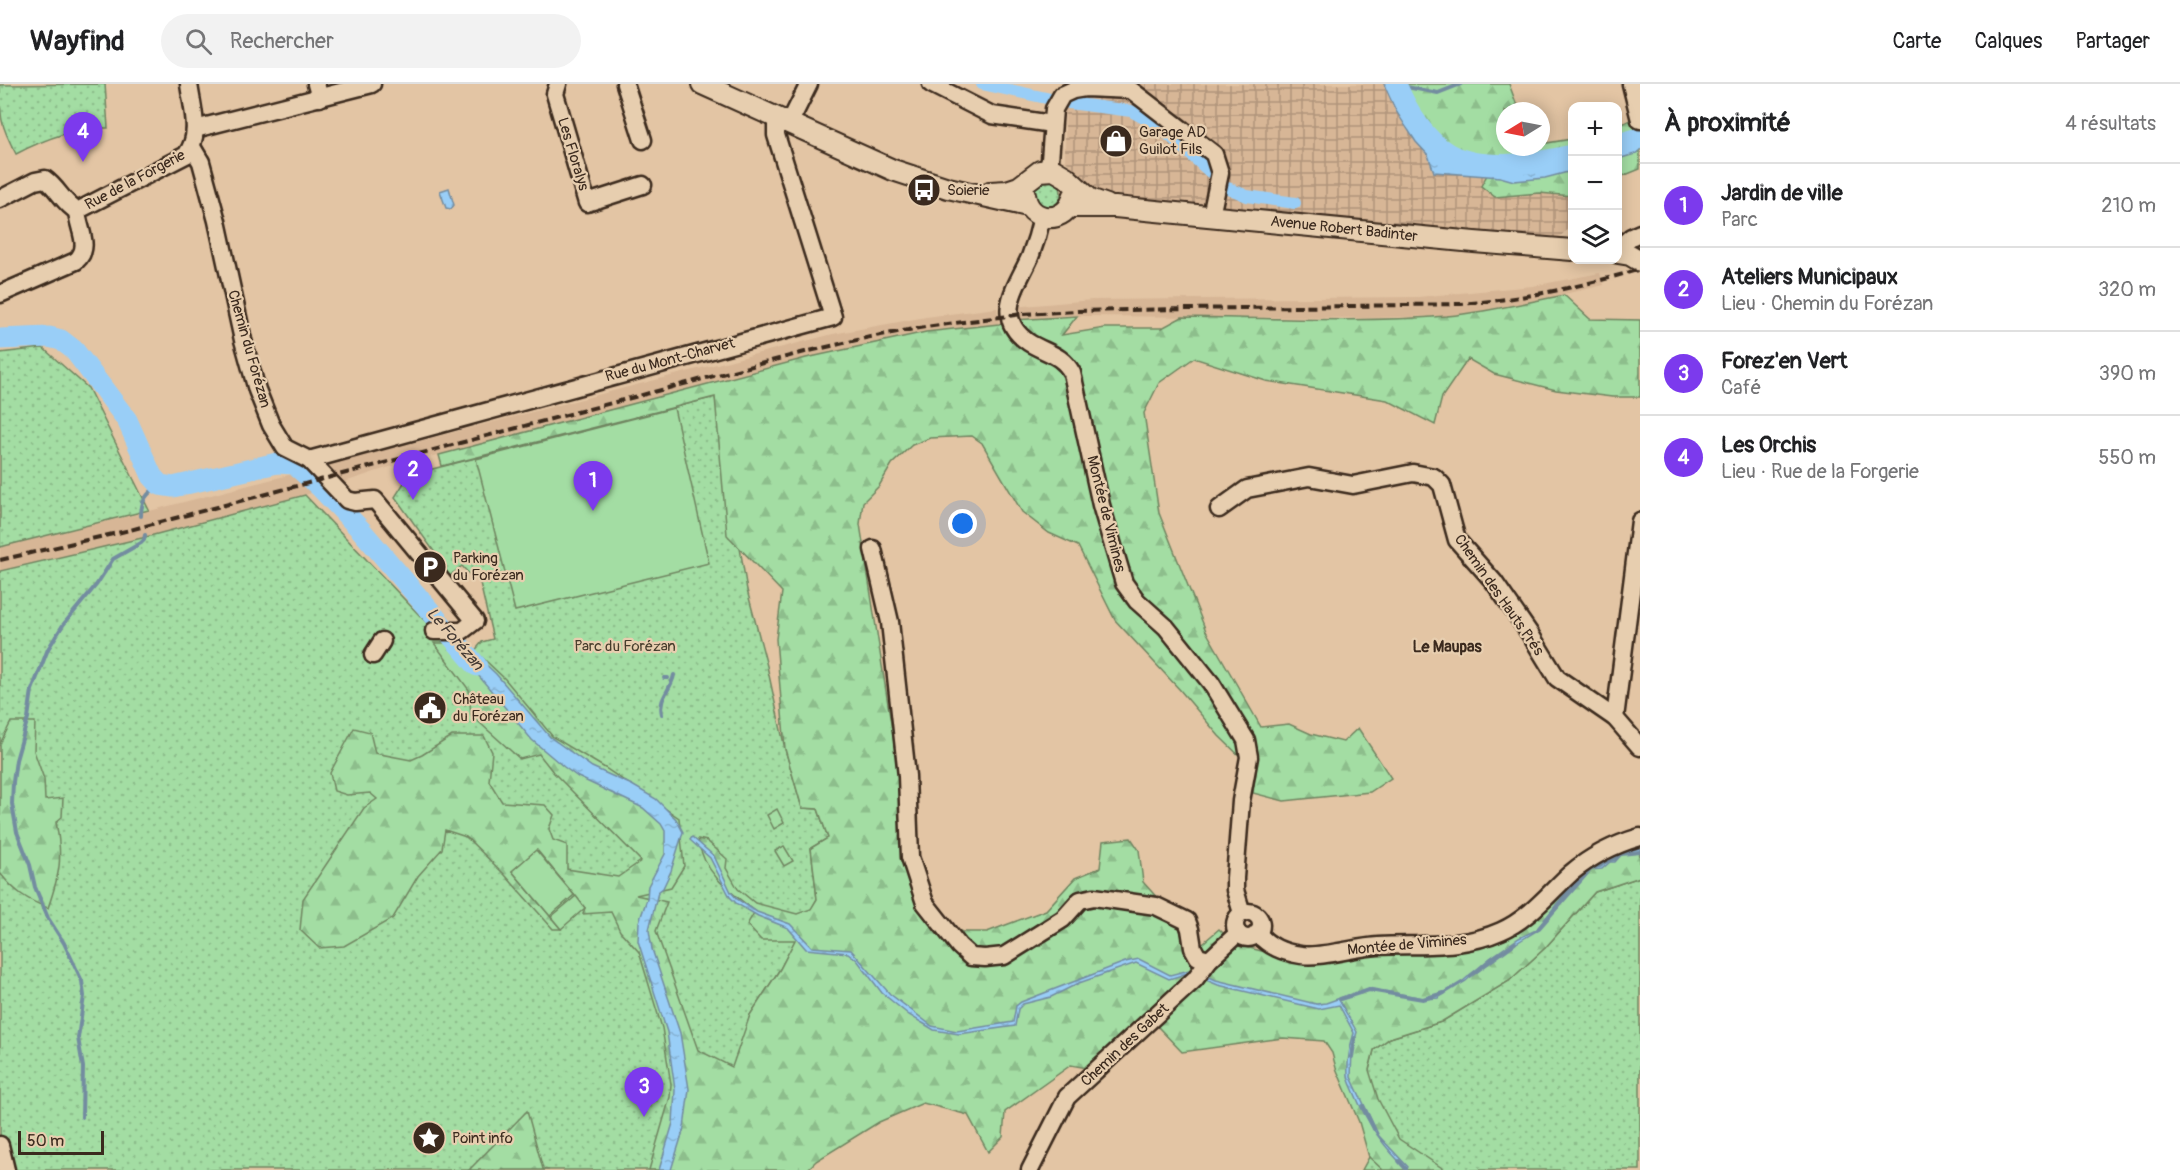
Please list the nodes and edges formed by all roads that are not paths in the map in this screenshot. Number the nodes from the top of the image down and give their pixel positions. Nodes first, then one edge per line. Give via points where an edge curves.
1 (189, 84) edge
2 (372, 84) edge
3 (558, 84) edge
4 (625, 84) edge
5 (702, 84) edge
6 (809, 84) edge
7 (931, 84) edge
8 (1631, 84) edge
9 (1099, 86) edge
10 (318, 91) edge
11 (1055, 110) junction
12 (1640, 120) edge
13 (784, 122) junction
14 (195, 129) junction
15 (643, 140) dead end
16 (192, 147) junction
17 (1047, 169) junction
18 (1029, 179) junction
19 (1071, 182) junction
20 (643, 185) dead end
21 (975, 193) junction
22 (0, 199) edge
23 (1069, 207) junction
24 (1115, 207) junction
25 (76, 211) junction
26 (1035, 211) junction
27 (1211, 216) junction
28 (1640, 233) edge
29 (1622, 244) edge
30 (1568, 250) edge
31 (1622, 254) edge
32 (1640, 261) edge
33 (0, 294) edge
34 (309, 460) junction
35 (1219, 509) dead end
36 (1640, 521) edge
37 (873, 549) dead end
38 (434, 631) dead end
39 (382, 641) dead end
40 (373, 656) dead end
41 (1615, 718) junction
42 (1640, 747) edge
43 (1640, 837) edge
44 (1242, 913) junction
45 (1238, 933) junction
46 (1257, 933) junction
47 (1203, 970) junction
48 (0, 1145) edge
49 (6, 1170) edge
50 (1030, 1170) edge

1 - 14 street
2 - 10 street
3 - 20 street, Les Floralys via 555,94 587,203
4 - 15 street
5 - 13 main road
6 - 13 street
7 - 11 street via 992,115
8 - 12 street
9 - 11 street via 1073,90
9 - 27 street via 1131,90 1214,154 1220,173
10 - 14 street
11 - 17 street
13 - 21 main road via 892,170
13 - 34 street, Rue du Mont-Charvet via 776,125 776,135 833,317
14 - 16 street
16 - 25 street, Rue de la Forgerie via 186,155
16 - 34 street, Chemin du Forézan via 201,162 261,399 281,443
17 - 18 main road
17 - 19 main road via 1061,172
18 - 21 main road via 1007,191
18 - 26 main road via 1024,192
19 - 23 main road via 1073,195
19 - 24 main road via 1090,199
21 - 26 main road
22 - 25 street, Rue de la Forgerie via 45,179
23 - 24 main road
23 - 26 main road via 1058,217
24 - 27 main road, Avenue Robert Badinter
25 - 33 street, Rue de la Forgerie via 85,244 82,255
26 - 44 street, Montée de Vimines via 1029,257 1011,296 1012,322 1018,335 1063,360 1072,373 1101,505 1124,584 1166,627 1211,683 1246,740 1249,756 1235,878
27 - 30 main road, Avenue Robert Badinter
28 - 29 street
31 - 32 main road
34 - 38 street, Chemin du Forézan via 347,500 375,500 475,621 462,631
35 - 41 street, Chemin des Hauts Prés via 1247,489 1309,477 1353,485 1413,473 1434,477 1442,485 1457,540 1494,582 1557,678
36 - 41 street
37 - 47 street via 890,622 907,776 910,857 925,903 971,957 985,958 1004,956 1063,919 1080,900 1094,897 1156,906 1186,921
39 - 40 street
41 - 42 street, Chemin des Hauts Prés
43 - 46 street, Montée de Vimines via 1581,866 1526,916 1482,938 1431,946 1378,946 1304,955 1277,950
44 - 45 street via 1235,923
44 - 46 street via 1257,916
45 - 46 street via 1248,937
45 - 47 street, Chemin des Gabet
47 - 50 street, Chemin des Gabet via 1067,1097
48 - 49 street

